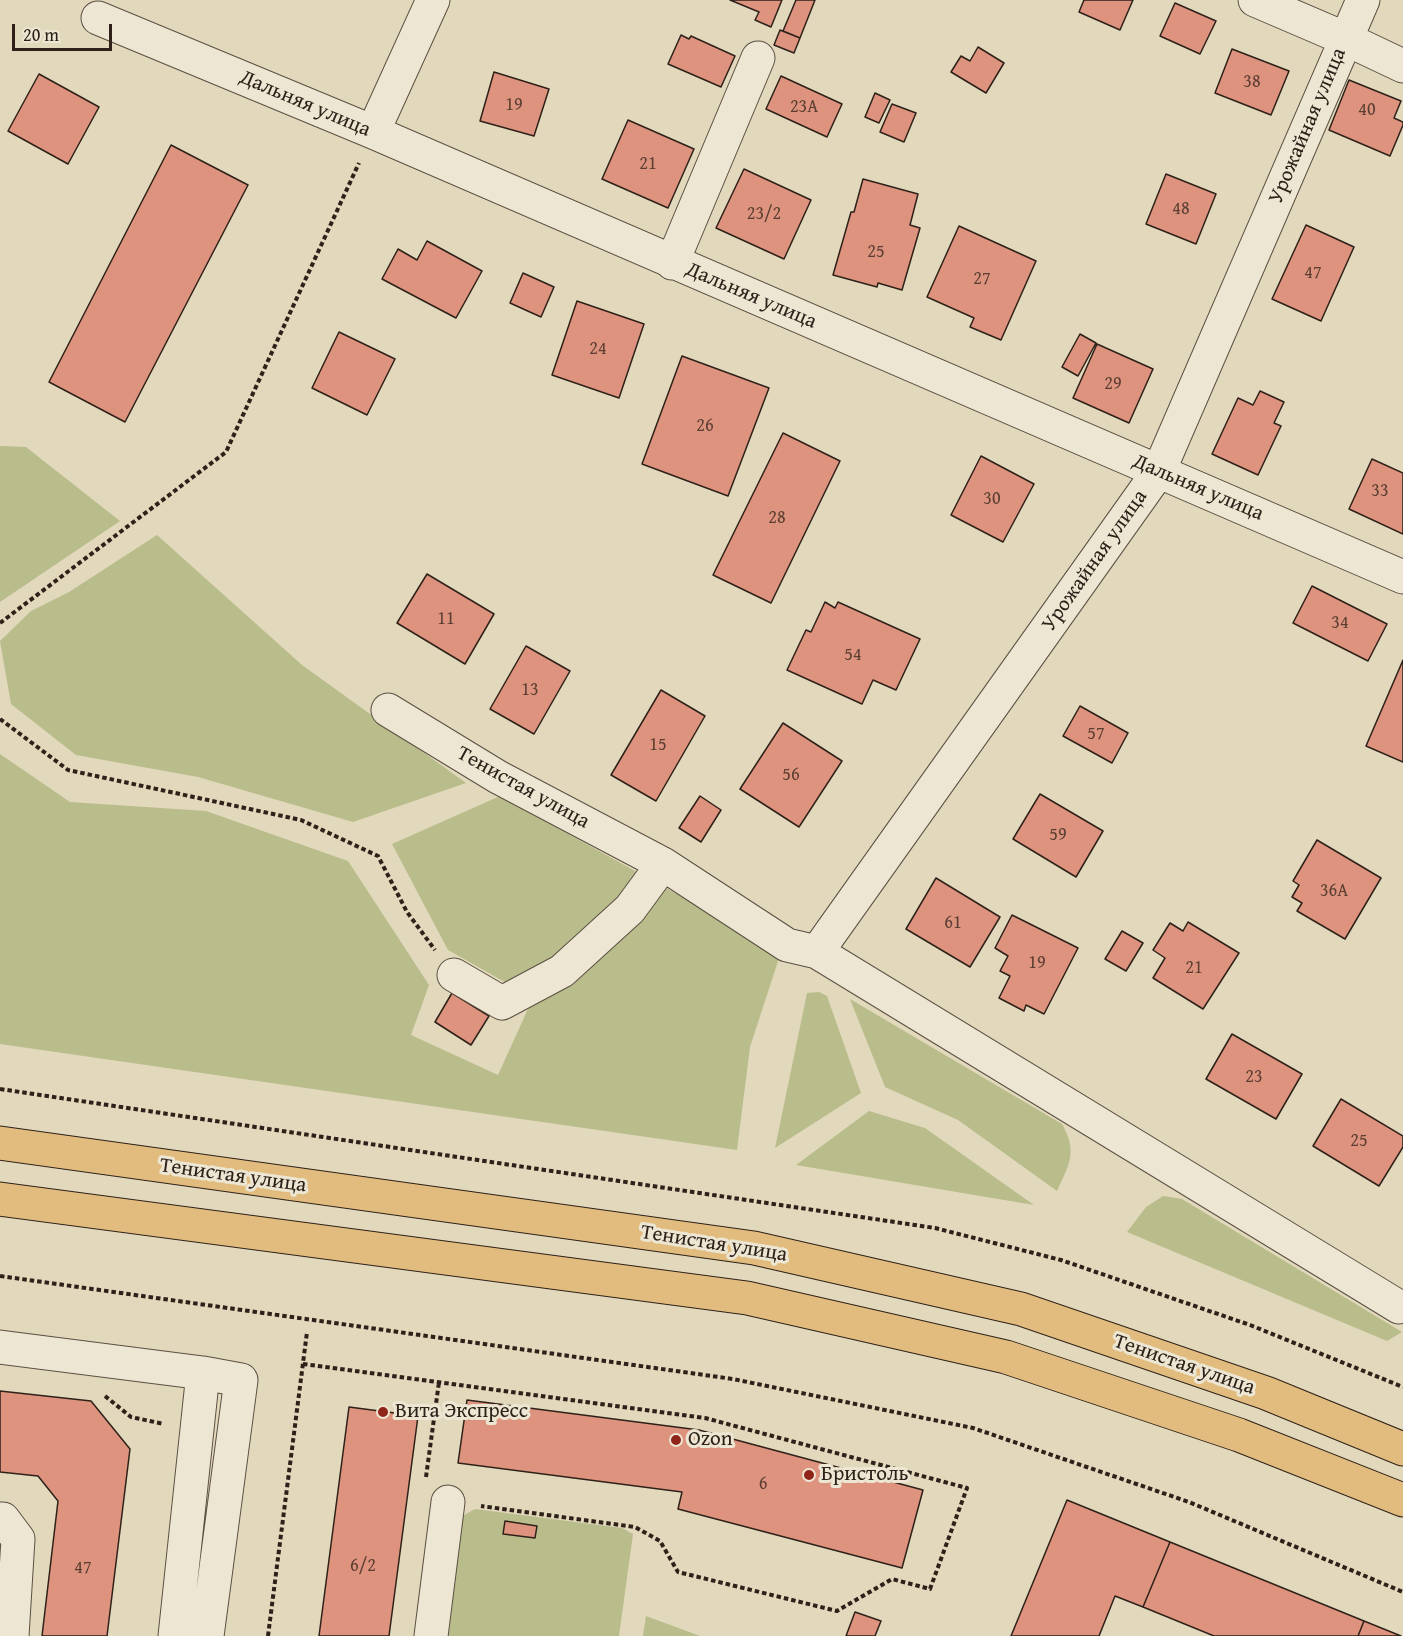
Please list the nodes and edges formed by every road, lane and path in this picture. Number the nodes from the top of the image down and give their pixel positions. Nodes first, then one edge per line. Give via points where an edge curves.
1 (433, 0) edge
2 (1255, 0) edge
3 (1363, 0) edge
4 (98, 18) dead end
5 (1346, 39) junction
6 (758, 58) dead end
7 (1403, 66) edge
8 (373, 132) junction
9 (672, 263) junction
10 (1159, 471) junction
11 (1403, 577) edge
12 (0, 623) edge
13 (388, 710) dead end
14 (0, 719) edge
15 (663, 864) junction
16 (817, 952) junction
17 (454, 975) joint
18 (0, 1143) edge
19 (0, 1199) edge
20 (0, 1276) edge
21 (1399, 1307) dead end
22 (307, 1332) dead end
23 (0, 1347) edge
24 (303, 1364) junction
25 (203, 1373) junction
26 (95, 1394) dead end
27 (197, 1430) junction
28 (1403, 1449) edge
29 (1403, 1500) edge
30 (448, 1502) joint
31 (0, 1519) edge
32 (1403, 1592) edge
33 (12, 1636) edge
34 (175, 1636) edge
35 (207, 1636) edge
36 (268, 1636) edge
37 (431, 1636) edge

1 - 8 street
2 - 5 street
3 - 5 street, Урожайная улица
4 - 8 street, Дальняя улица
5 - 7 street
5 - 10 street, Урожайная улица
6 - 9 street
8 - 9 street, Дальняя улица
8 - 12 path via 226,452
9 - 10 street, Дальняя улица
10 - 11 street, Дальняя улица
10 - 16 street, Урожайная улица
13 - 15 street, Тенистая улица via 498,777
14 - 17 path via 68,770 301,820 378,856 407,912
15 - 16 street, Тенистая улица via 787,945
15 - 17 street via 630,909 562,971 501,1003
16 - 21 street, Тенистая улица
18 - 28 main road, Тенистая улица via 754,1248 1022,1309 1266,1393
19 - 29 main road via 758,1301 1006,1357 1239,1436
20 - 32 path via 733,1380 973,1428 1189,1502
22 - 24 path
23 - 25 street
24 - 30 path via 705,1418 967,1488 930,1589 892,1579 837,1611 678,1572 660,1541 635,1527
24 - 36 path
25 - 27 street
25 - 35 street via 241,1380
26 - 27 path via 106,1396 131,1417
27 - 34 street
30 - 37 street
31 - 33 street via 18,1539

